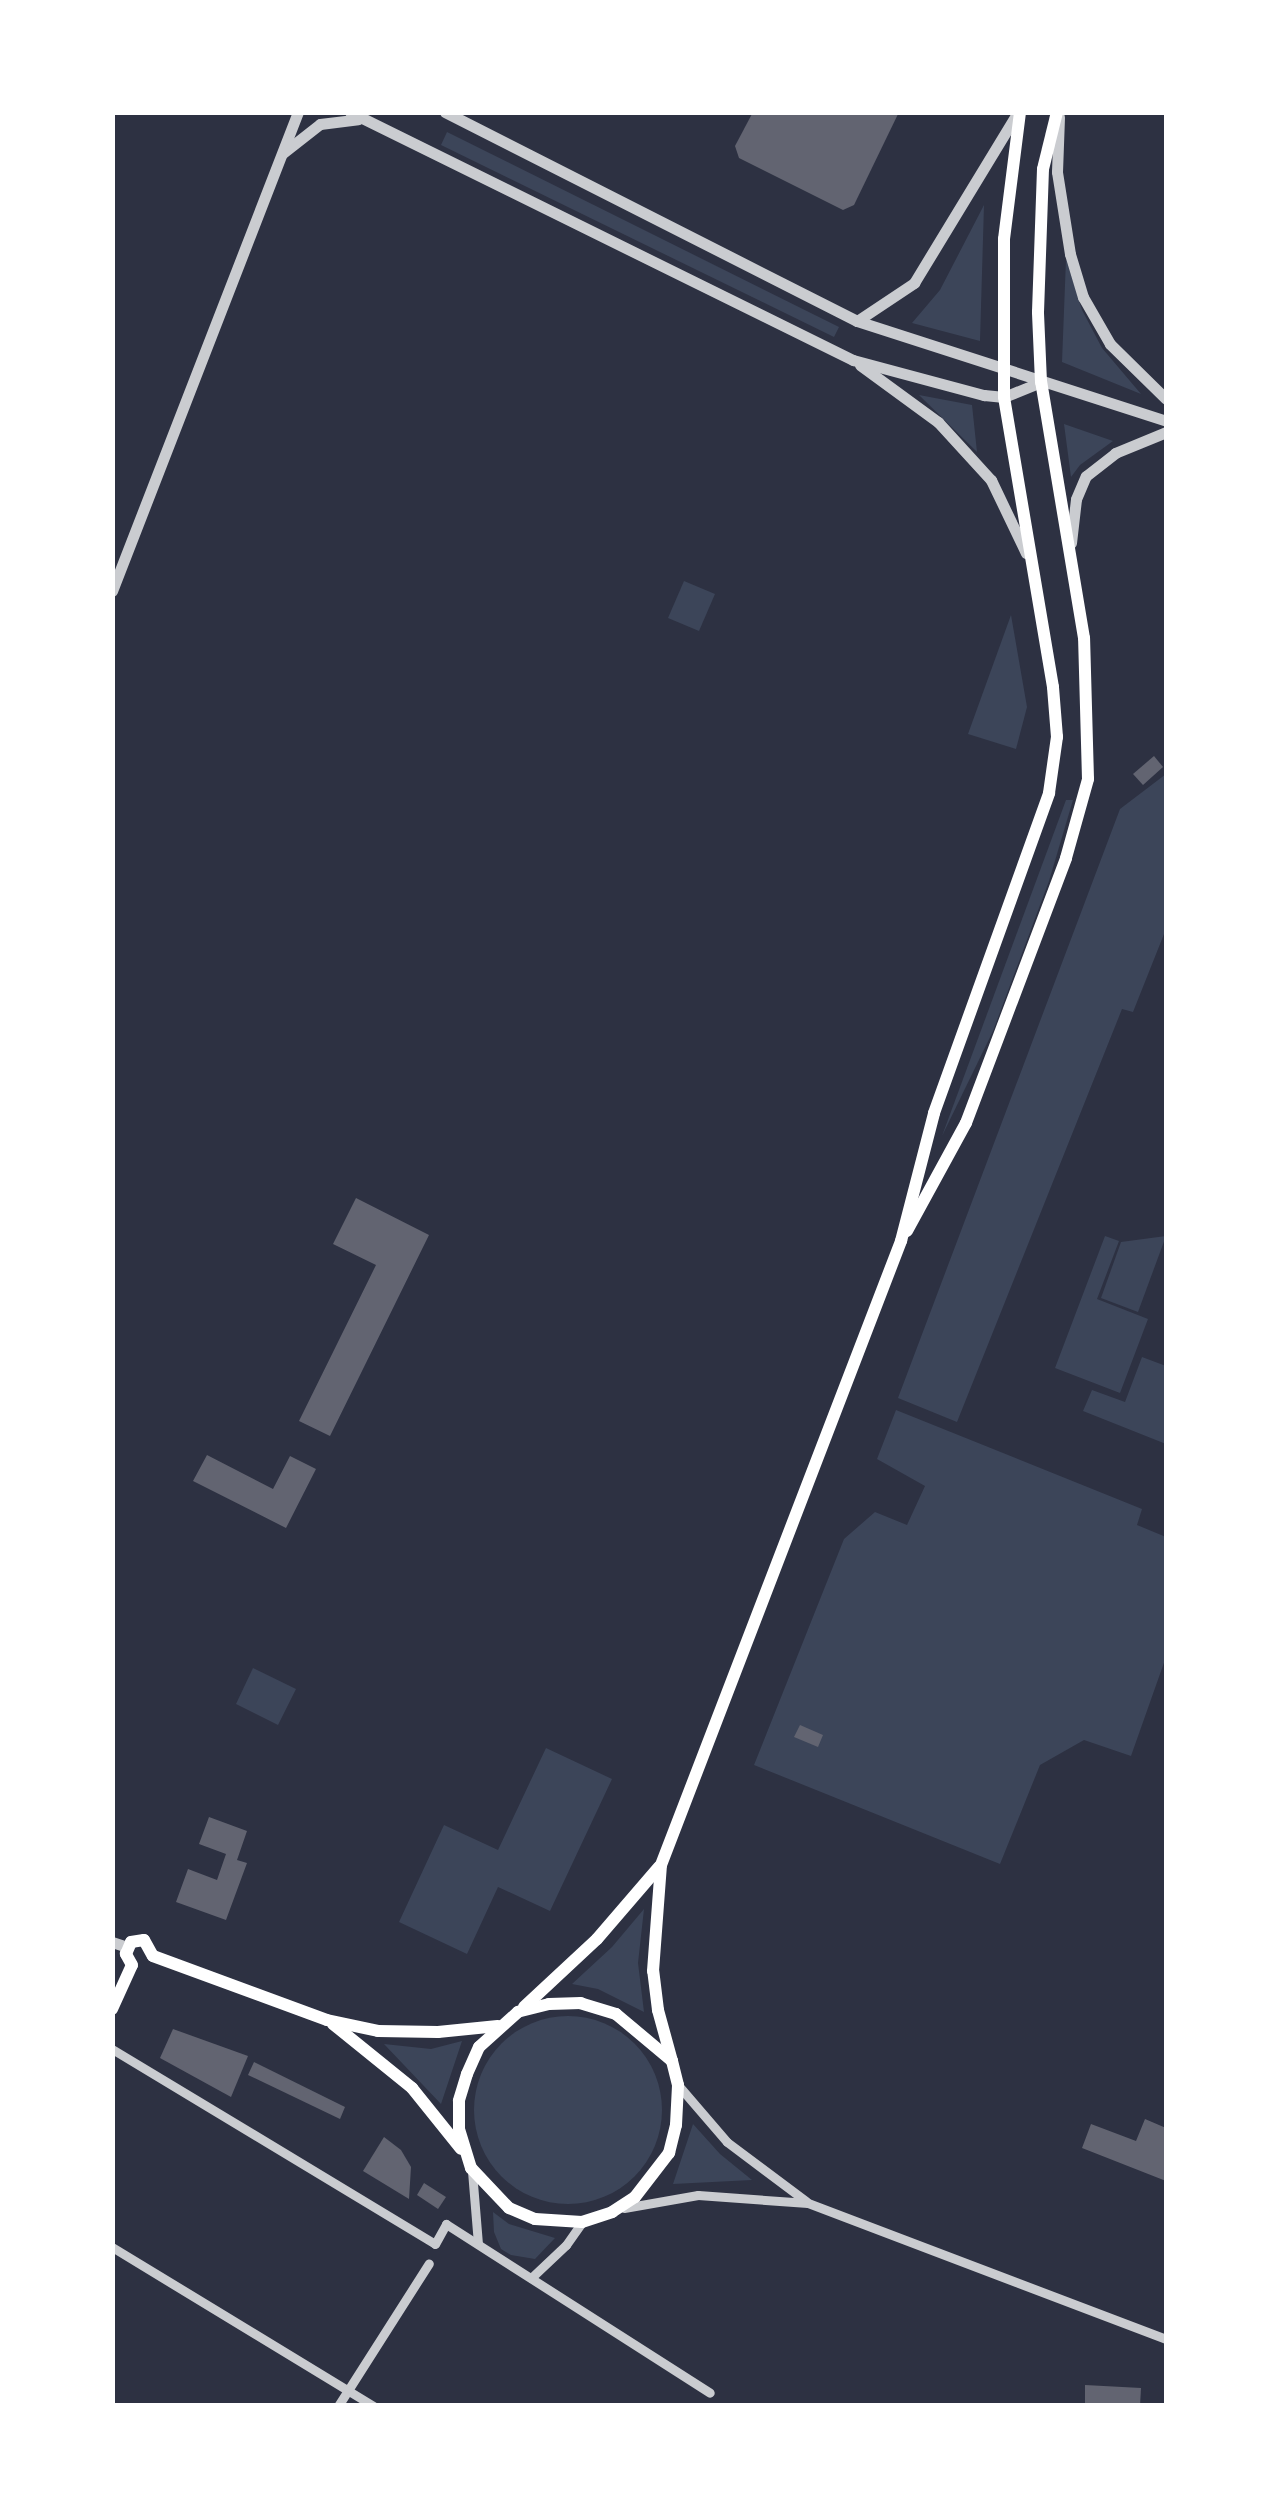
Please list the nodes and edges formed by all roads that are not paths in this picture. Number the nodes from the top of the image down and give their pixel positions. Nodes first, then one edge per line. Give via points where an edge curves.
1 (298, 112) edge
2 (350, 112) edge
3 (445, 112) edge
4 (1019, 112) edge
5 (1058, 112) edge
6 (367, 122) junction
7 (280, 155) junction
8 (857, 320) junction
9 (852, 360) junction
10 (1003, 369) junction
11 (1041, 382) junction
12 (1004, 396) junction
13 (1166, 399) edge
14 (1166, 421) edge
15 (1166, 432) edge
16 (1071, 547) junction
17 (1035, 576) junction
18 (112, 591) edge
19 (901, 1241) junction
20 (660, 1866) junction
21 (112, 1942) edge
22 (127, 1948) junction
23 (153, 1956) junction
24 (132, 1965) junction
25 (112, 2010) edge
26 (518, 2012) junction
27 (326, 2020) junction
28 (498, 2026) junction
29 (112, 2049) edge
30 (672, 2061) junction
31 (678, 2085) junction
32 (468, 2162) junction
33 (808, 2203) junction
34 (612, 2212) junction
35 (582, 2222) junction
36 (478, 2244) junction
37 (112, 2247) edge
38 (429, 2263) dead end
39 (532, 2278) junction
40 (1166, 2339) edge
41 (347, 2391) junction
42 (710, 2393) dead end
43 (338, 2406) edge
44 (373, 2406) edge

1 - 7 street
2 - 6 street
3 - 8 street
4 - 8 street via 914,283
4 - 10 main road via 1004,239
5 - 11 main road via 1043,169 1039,222
5 - 13 street via 1057,172 1083,297 1110,344
6 - 7 street via 320,124
6 - 9 street
7 - 18 street
8 - 10 street
9 - 12 street
9 - 17 street via 938,422 991,480
10 - 11 street
10 - 12 main road
11 - 12 street
11 - 14 street
11 - 16 main road
12 - 17 main road
15 - 16 street via 1114,453 1086,476 1076,499
16 - 19 main road via 1088,708 1084,802 966,1123
17 - 19 main road via 1056,720 1049,793 934,1112
19 - 20 main road
20 - 26 main road via 597,1939
20 - 30 main road via 653,1970
21 - 22 street
22 - 23 main road via 144,1940
22 - 24 main road
23 - 24 main road via 145,1966
23 - 27 main road
24 - 25 main road
26 - 28 main road
26 - 30 main road via 581,2004 616,2014
27 - 28 main road via 405,2033
27 - 32 main road via 412,2088
28 - 32 main road via 472,2060 459,2101
29 - 36 street via 435,2244 446,2224
30 - 31 main road
31 - 33 street via 726,2142
31 - 34 main road via 669,2153 654,2178
32 - 35 main road via 509,2208 534,2219
32 - 36 street
33 - 34 street via 698,2194
33 - 40 street
34 - 35 main road
35 - 39 street
36 - 39 street
37 - 41 street
38 - 41 street
39 - 42 street
41 - 43 street
41 - 44 street

